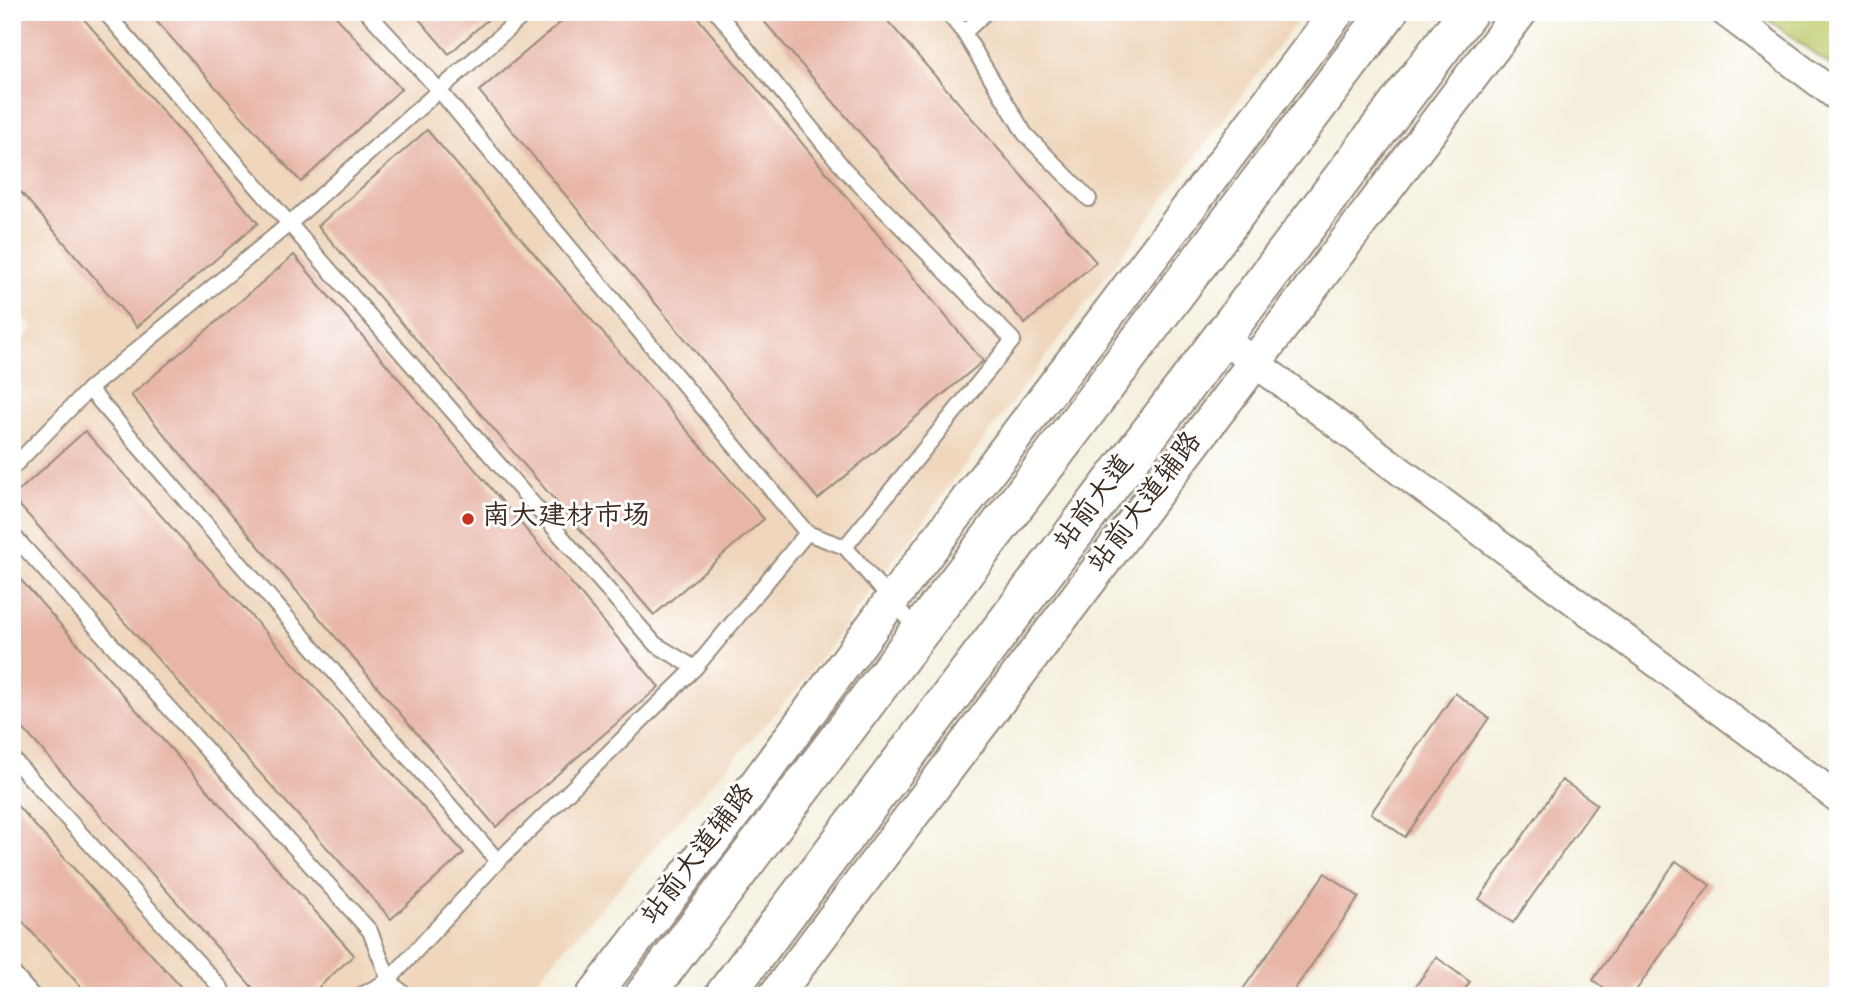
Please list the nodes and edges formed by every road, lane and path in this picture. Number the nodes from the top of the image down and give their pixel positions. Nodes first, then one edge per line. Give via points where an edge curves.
1 (105, 12) edge
2 (367, 12) edge
3 (527, 12) edge
4 (717, 12) edge
5 (947, 12) edge
6 (986, 12) edge
7 (1337, 12) edge
8 (1388, 12) edge
9 (1468, 12) edge
10 (1520, 12) edge
11 (1724, 12) edge
12 (964, 33) junction
13 (439, 90) junction
14 (1838, 97) edge
15 (1089, 199) dead end
16 (289, 224) junction
17 (1222, 338) junction
18 (1255, 362) junction
19 (89, 389) junction
20 (12, 468) edge
21 (807, 533) junction
22 (12, 534) edge
23 (845, 547) junction
24 (891, 601) junction
25 (919, 632) junction
26 (695, 668) junction
27 (12, 758) edge
28 (1838, 798) edge
29 (498, 861) junction
30 (12, 972) edge
31 (389, 980) junction
32 (33, 996) edge
33 (224, 996) edge
34 (360, 996) edge
35 (406, 996) edge
36 (593, 996) edge
37 (644, 996) edge
38 (724, 996) edge
39 (775, 996) edge

1 - 16 lane
2 - 13 lane
3 - 13 lane
4 - 23 lane via 845,170 1013,340
5 - 12 lane
6 - 12 lane
7 - 24 street, 站前大道辅路
8 - 25 highway
9 - 17 highway, 站前大道
10 - 18 street, 站前大道辅路
11 - 14 street
12 - 15 lane via 1025,134
13 - 16 lane
13 - 21 lane
16 - 19 lane
16 - 26 lane via 655,644
17 - 18 street
17 - 38 highway, 站前大道
18 - 28 street
18 - 39 street, 站前大道辅路
19 - 20 lane
19 - 29 lane
21 - 23 lane
21 - 26 lane
22 - 31 lane via 370,931
23 - 24 lane
24 - 25 lane
24 - 36 street, 站前大道辅路
25 - 37 highway
26 - 29 lane
27 - 33 lane
29 - 31 lane
30 - 32 lane
31 - 34 lane
31 - 35 lane

